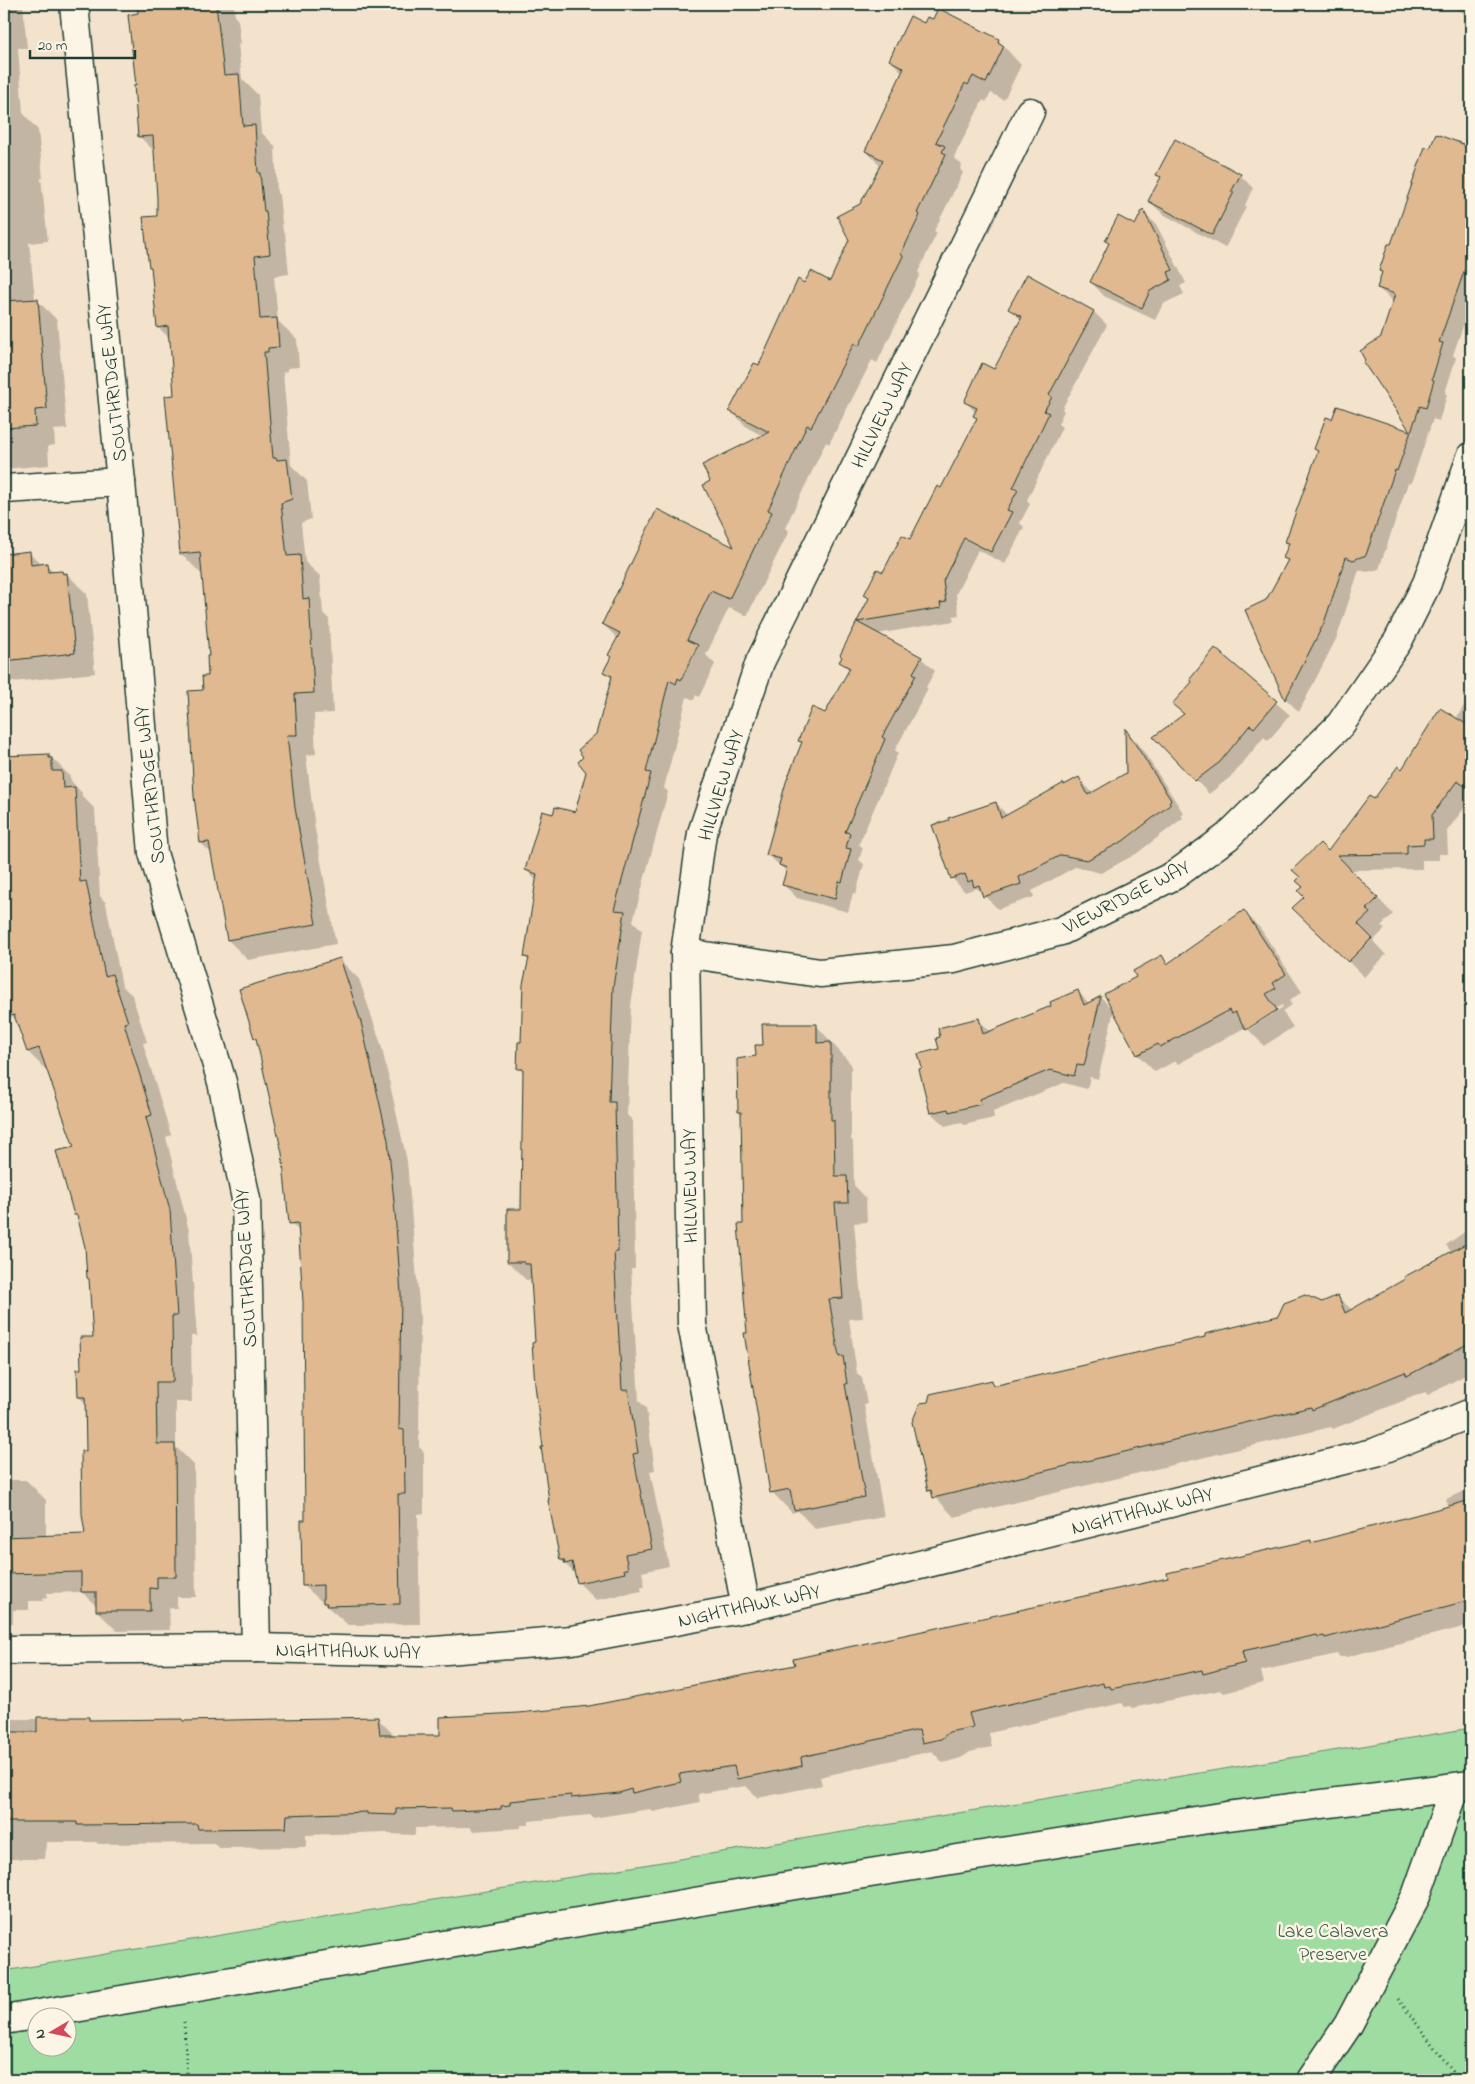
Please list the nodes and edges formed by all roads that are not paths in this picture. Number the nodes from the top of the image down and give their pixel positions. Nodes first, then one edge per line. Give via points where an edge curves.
1 (74, 4) edge
2 (1030, 112) dead end
3 (1471, 457) edge
4 (121, 482) junction
5 (4, 489) edge
6 (685, 953) junction
7 (1471, 1413) edge
8 (746, 1608) junction
9 (256, 1648) junction
10 (4, 1650) edge
11 (1462, 1787) edge
12 (4, 2020) edge
13 (1311, 2080) edge

1 - 4 street, SOUTHRIDGE WAY
2 - 6 street, HILLVIEW WAY via 760,662 702,833
3 - 6 street, VIEWRIDGE WAY via 1427,583 1398,641 1340,725 1227,837 1175,875 1061,930 954,959 820,973
4 - 5 street
4 - 9 street, SOUTHRIDGE WAY via 153,853 222,1082 246,1199
6 - 8 street, HILLVIEW WAY via 692,1324
7 - 8 street, NIGHTHAWK WAY via 1376,1452
8 - 9 street, NIGHTHAWK WAY via 572,1640 441,1651
9 - 10 street, NIGHTHAWK WAY
11 - 12 street via 1226,1816 795,1884
11 - 13 street via 1416,1896 1348,2025

